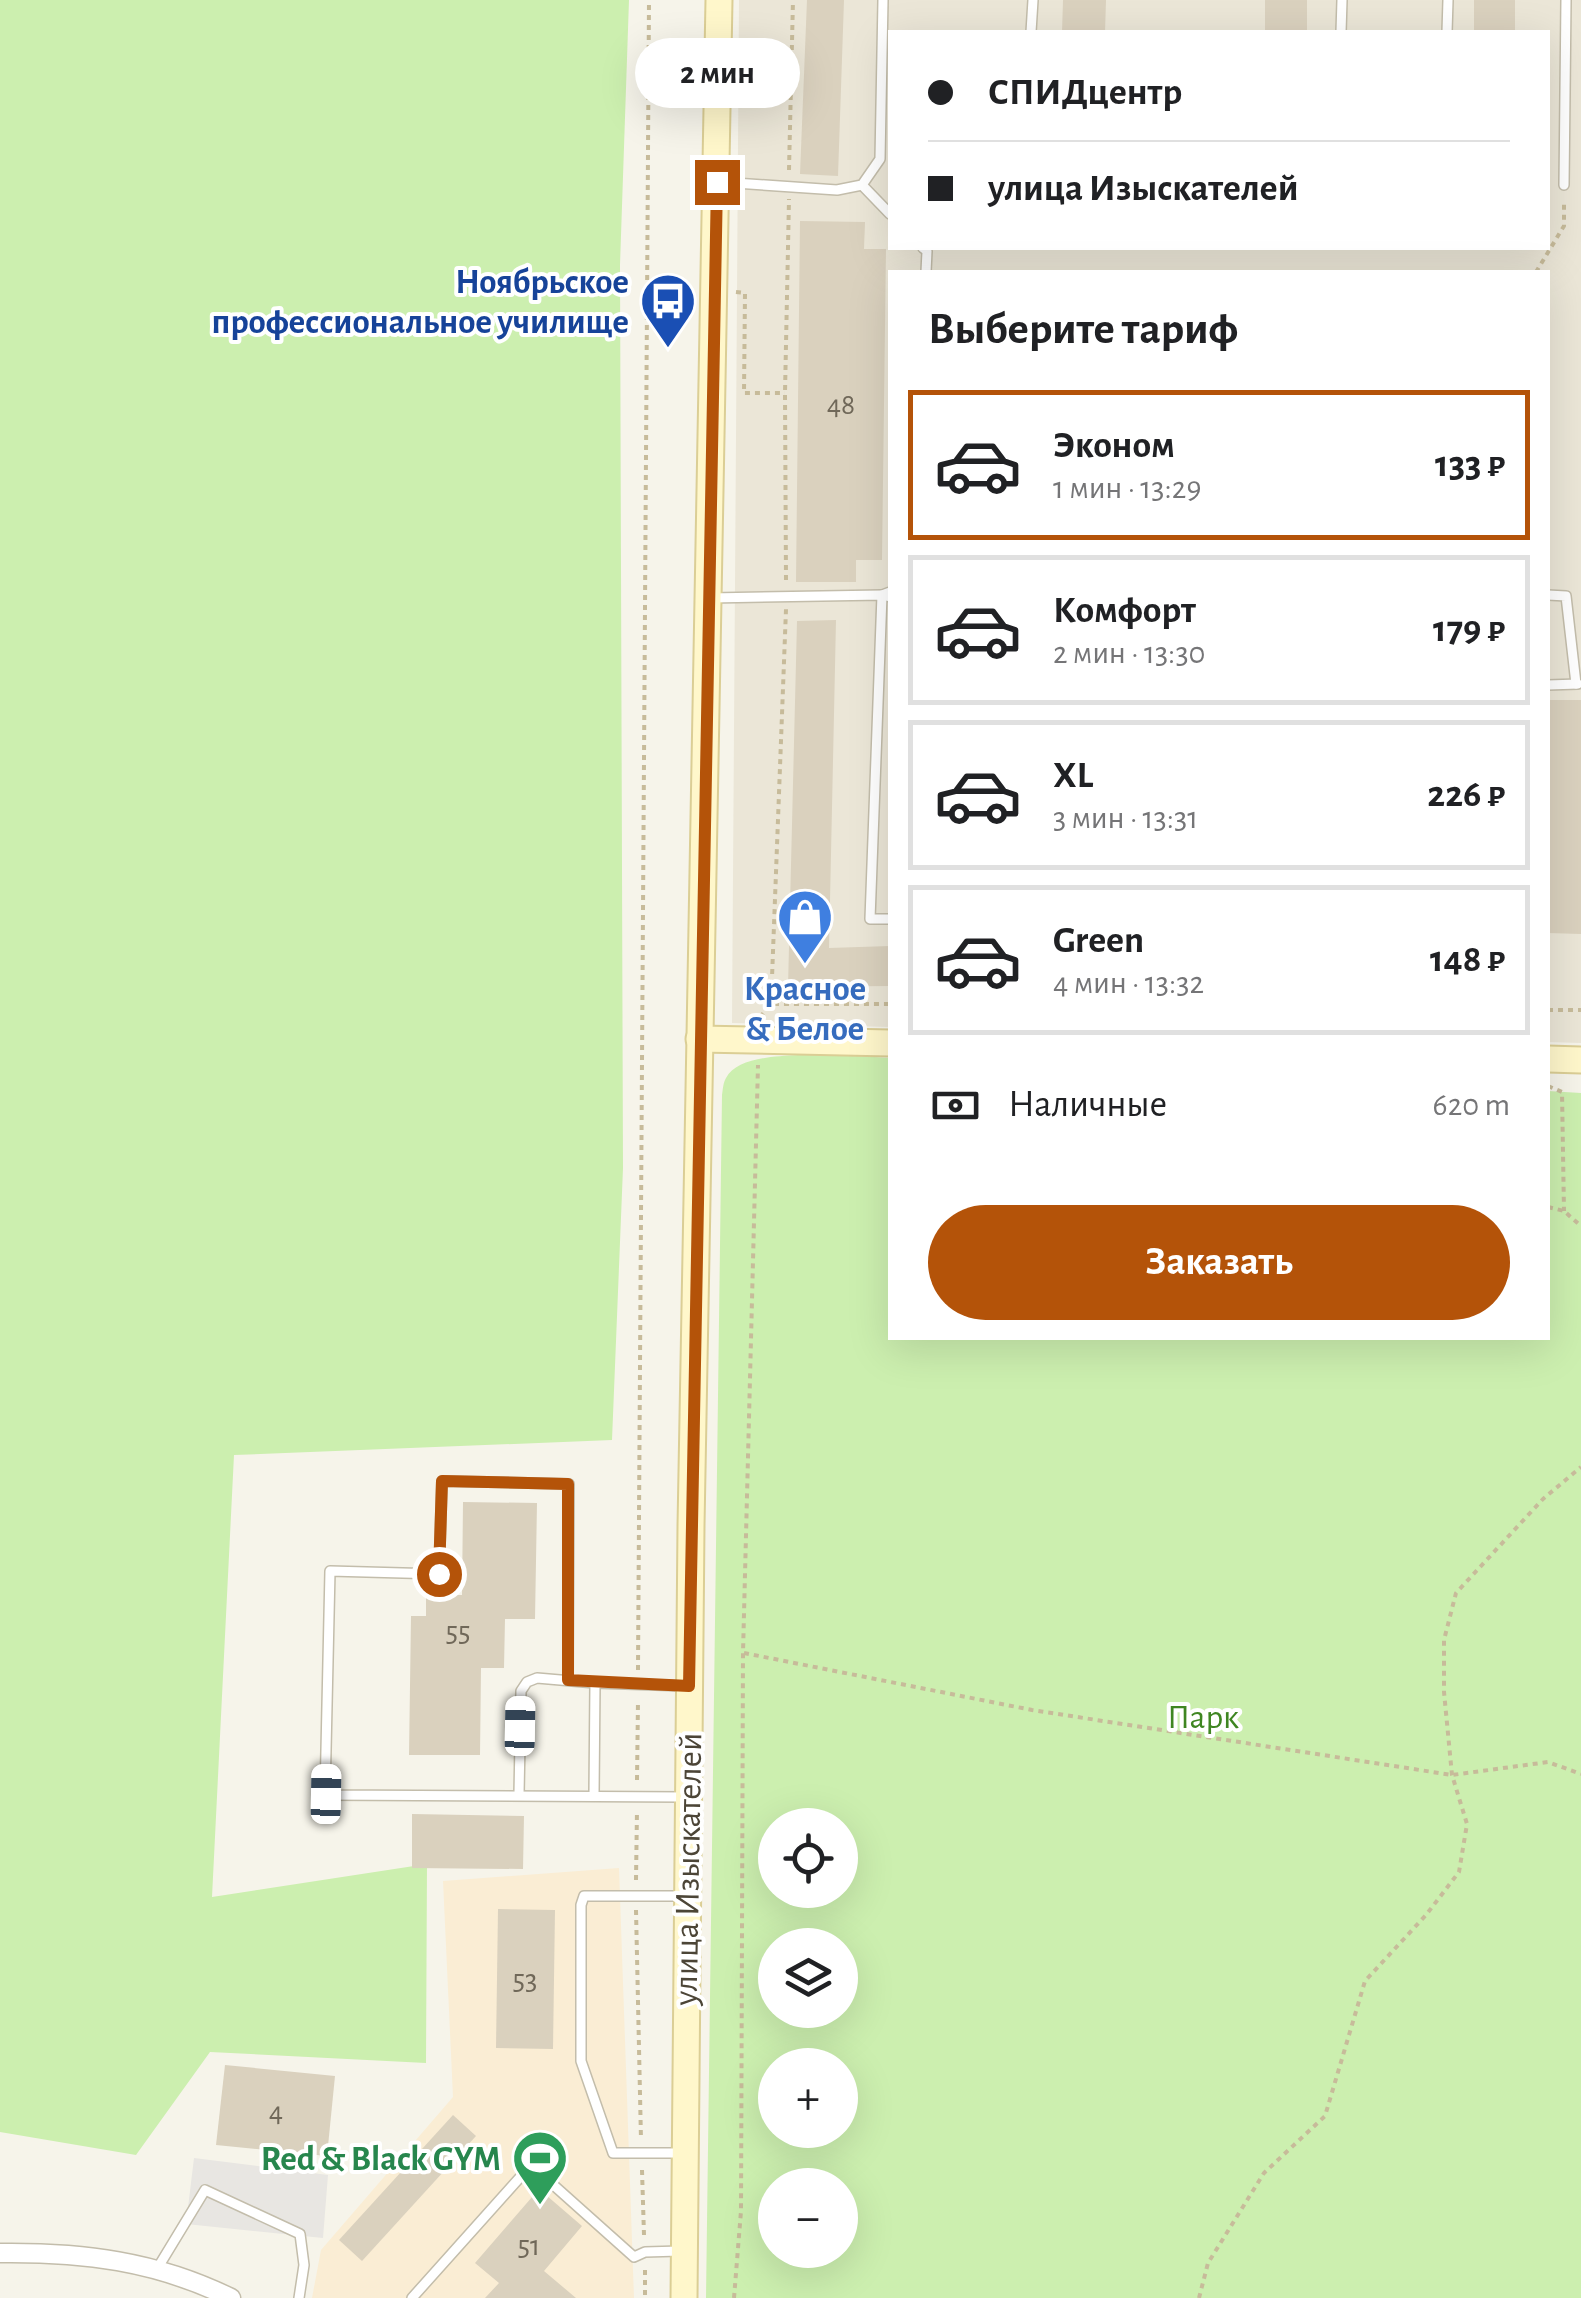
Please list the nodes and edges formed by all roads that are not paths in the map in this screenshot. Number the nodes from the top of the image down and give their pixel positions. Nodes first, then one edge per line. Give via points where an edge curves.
1 (720, 0) edge
2 (883, 0) edge
3 (1033, 0) edge
4 (1342, 0) edge
5 (1448, 0) edge
6 (1566, 0) edge
7 (1031, 30) edge
8 (1342, 30) edge
9 (1447, 30) edge
10 (1581, 51) edge
11 (1565, 52) junction
12 (886, 112) edge
13 (717, 182) junction
14 (862, 185) junction
15 (1564, 185) road end
16 (888, 212) edge
17 (888, 595) edge
18 (1550, 596) edge
19 (707, 598) junction
20 (1550, 684) edge
21 (1579, 684) edge
22 (888, 919) edge
23 (699, 1039) junction
24 (888, 1043) edge
25 (1550, 1059) edge
26 (1581, 1060) edge
27 (568, 1680) junction
28 (595, 1683) junction
29 (689, 1686) junction
30 (519, 1794) junction
31 (594, 1794) junction
32 (688, 1798) junction
33 (686, 1896) junction
34 (685, 2153) junction
35 (685, 2251) junction
36 (0, 2253) edge
37 (157, 2270) junction
38 (231, 2298) edge
39 (298, 2298) edge
40 (412, 2298) edge
41 (684, 2298) edge

1 - 13 street, улица Изыскателей
2 - 12 lane
3 - 7 lane
4 - 8 lane
5 - 9 lane
6 - 11 lane
10 - 11 lane
11 - 15 lane
12 - 14 lane via 880,159
13 - 14 lane via 837,190
13 - 19 street, улица Изыскателей
14 - 16 lane
17 - 19 lane
17 - 22 lane via 870,919
18 - 21 lane via 1566,596
19 - 23 street, улица Изыскателей
20 - 21 lane
23 - 24 street
23 - 29 street, улица Изыскателей
25 - 26 street
27 - 28 lane
27 - 30 lane via 536,1678 521,1691
27 - 30 lane via 568,1484 442,1481 439,1574 330,1571 326,1794
28 - 29 lane
28 - 31 lane
29 - 32 street, улица Изыскателей
30 - 31 lane
31 - 32 lane
32 - 33 street, улица Изыскателей
33 - 34 street, улица Изыскателей
33 - 34 lane via 584,1896 581,1904 581,2061 613,2153
34 - 35 street, улица Изыскателей
35 - 40 lane via 634,2257 531,2165
35 - 41 street, улица Изыскателей
36 - 37 street via 68,2254
37 - 38 street
37 - 39 lane via 206,2190 300,2234

